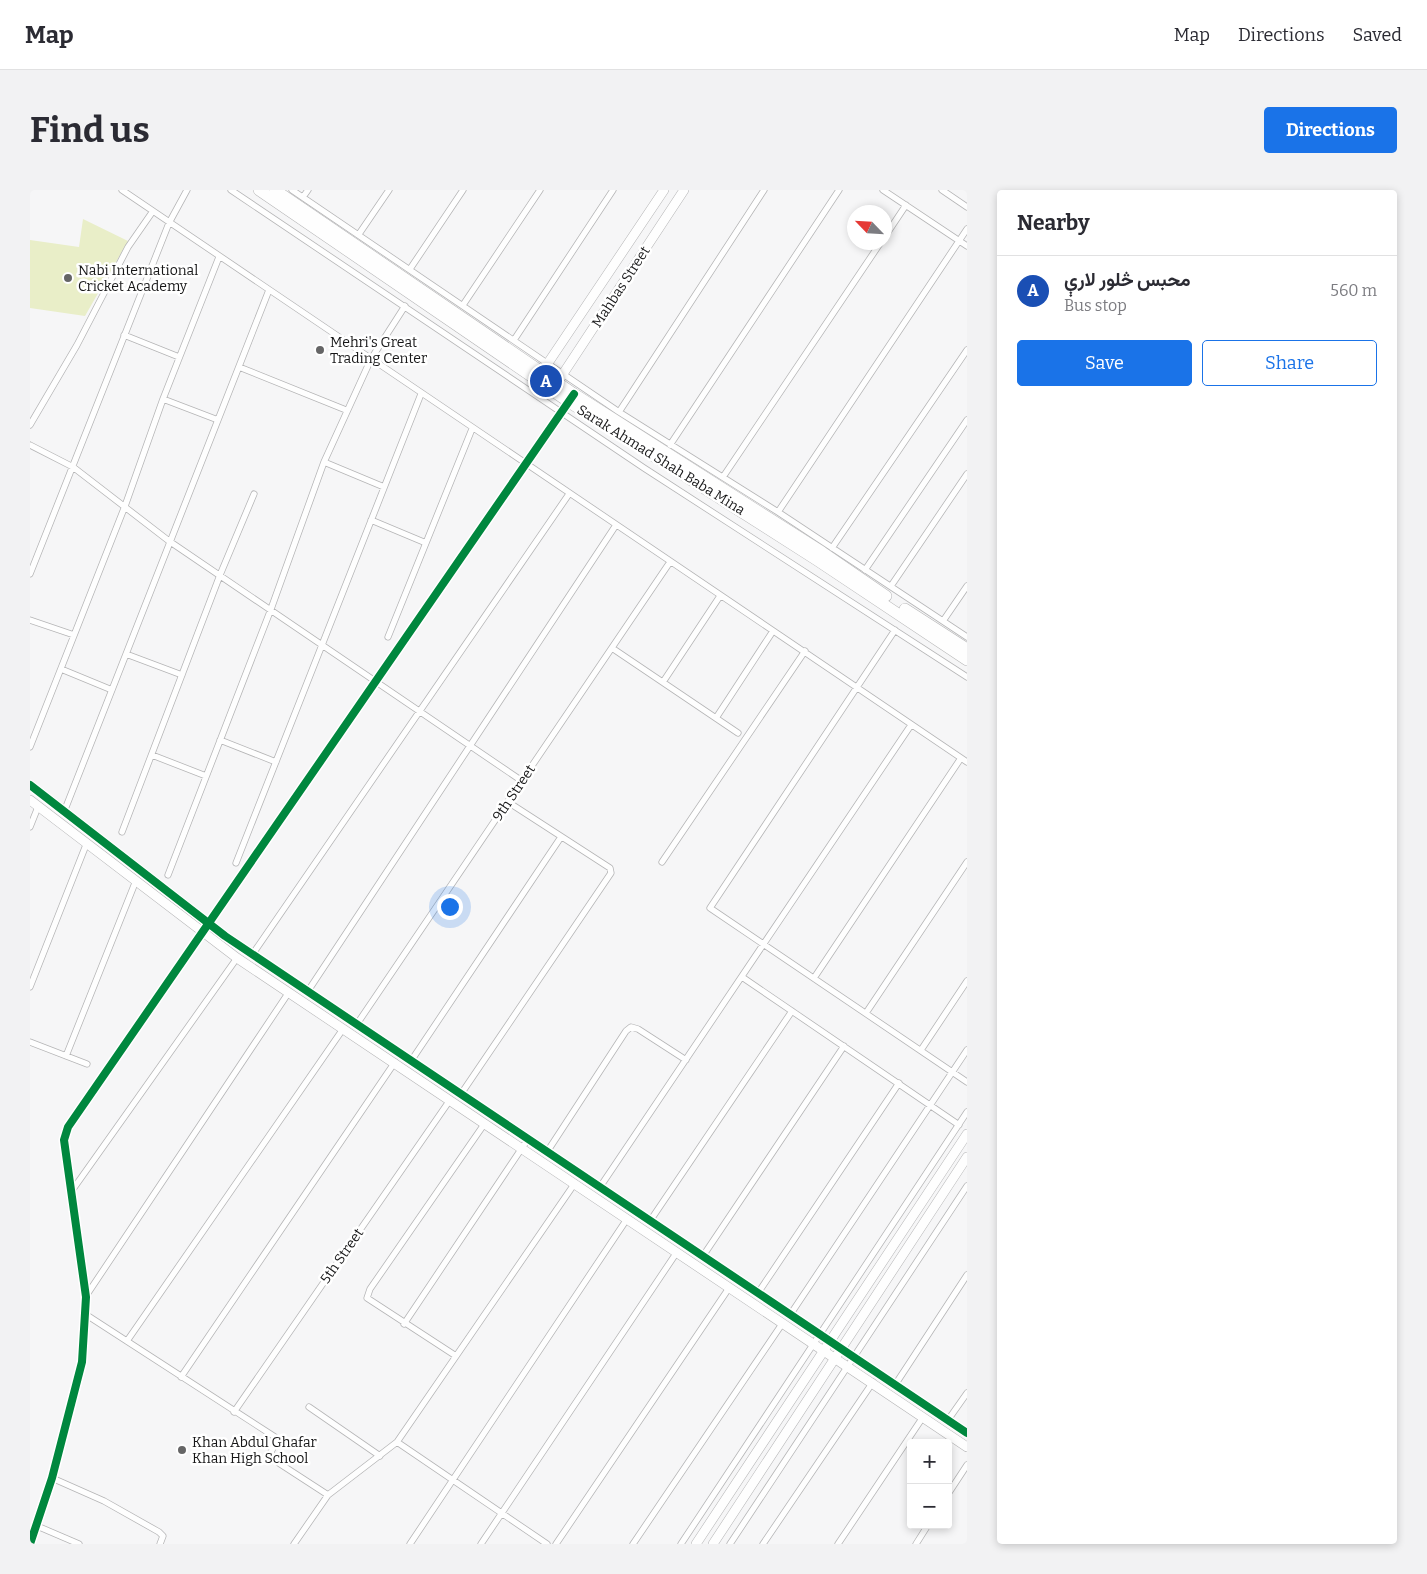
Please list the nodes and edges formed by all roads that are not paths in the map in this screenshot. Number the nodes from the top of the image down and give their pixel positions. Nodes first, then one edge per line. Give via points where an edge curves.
1 (122, 190) edge
2 (187, 190) edge
3 (231, 190) edge
4 (259, 190) edge
5 (276, 190) edge
6 (292, 190) edge
7 (308, 190) edge
8 (389, 190) edge
9 (463, 190) edge
10 (540, 190) edge
11 (613, 190) edge
12 (664, 190) edge
13 (684, 190) edge
14 (764, 190) edge
15 (839, 190) edge
16 (883, 190) edge
17 (942, 190) edge
18 (303, 197) junction
19 (906, 205) junction
20 (967, 207) edge
21 (153, 211) junction
22 (169, 223) junction
23 (892, 226) edge
24 (967, 229) edge
25 (359, 234) junction
26 (959, 241) junction
27 (967, 246) edge
28 (876, 250) edge
29 (219, 257) junction
30 (410, 269) junction
31 (270, 290) junction
32 (463, 305) junction
33 (405, 306) junction
34 (124, 336) junction
35 (514, 340) junction
36 (967, 350) edge
37 (179, 357) junction
38 (371, 359) junction
39 (239, 367) junction
40 (545, 368) junction
41 (560, 378) junction
42 (421, 394) junction
43 (572, 398) junction
44 (163, 399) junction
45 (346, 410) junction
46 (562, 412) junction
47 (619, 412) junction
48 (218, 420) junction
49 (967, 420) edge
50 (30, 425) edge
51 (472, 429) junction
52 (670, 445) junction
53 (30, 446) edge
54 (324, 462) junction
55 (526, 465) junction
56 (73, 467) junction
57 (967, 474) edge
58 (723, 477) junction
59 (384, 487) junction
60 (254, 494) dead end
61 (569, 494) junction
62 (126, 506) junction
63 (778, 512) junction
64 (371, 520) junction
65 (616, 526) junction
66 (169, 541) junction
67 (426, 543) junction
68 (832, 548) junction
69 (670, 562) junction
70 (865, 570) junction
71 (30, 574) edge
72 (220, 575) junction
73 (891, 586) junction
74 (967, 586) edge
75 (720, 596) junction
76 (271, 609) junction
77 (30, 620) edge
78 (944, 621) junction
79 (895, 630) junction
80 (773, 631) junction
81 (74, 635) junction
82 (388, 637) dead end
83 (967, 637) edge
84 (321, 643) junction
85 (612, 648) junction
86 (967, 649) edge
87 (805, 652) junction
88 (126, 654) junction
89 (967, 660) edge
90 (61, 669) junction
91 (182, 675) junction
92 (967, 677) edge
93 (378, 681) junction
94 (662, 682) junction
95 (857, 687) junction
96 (112, 690) junction
97 (420, 710) junction
98 (716, 718) junction
99 (912, 725) junction
100 (738, 733) dead end
101 (220, 740) junction
102 (471, 746) junction
103 (30, 747) edge
104 (152, 755) junction
105 (961, 758) junction
106 (276, 762) junction
107 (967, 762) edge
108 (206, 776) junction
109 (522, 781) junction
110 (30, 785) edge
111 (30, 800) edge
112 (508, 802) junction
113 (38, 807) junction
114 (64, 812) junction
115 (30, 827) edge
116 (122, 832) dead end
117 (560, 837) junction
118 (86, 845) junction
119 (662, 862) dead end
120 (967, 862) edge
121 (236, 863) dead end
122 (168, 876) dead end
123 (135, 882) junction
124 (209, 924) junction
125 (202, 933) junction
126 (764, 945) junction
127 (252, 955) junction
128 (237, 958) junction
129 (742, 977) junction
130 (814, 978) junction
131 (967, 981) edge
132 (30, 987) edge
133 (308, 991) junction
134 (289, 992) junction
135 (792, 1010) junction
136 (866, 1013) junction
137 (357, 1024) junction
138 (342, 1029) junction
139 (30, 1042) edge
140 (844, 1046) junction
141 (921, 1050) junction
142 (967, 1050) edge
143 (66, 1056) junction
144 (686, 1060) junction
145 (411, 1061) junction
146 (395, 1062) junction
147 (88, 1064) dead end
148 (952, 1072) junction
149 (967, 1082) edge
150 (899, 1083) junction
151 (461, 1094) junction
152 (450, 1100) junction
153 (930, 1104) junction
154 (967, 1112) edge
155 (485, 1124) junction
156 (959, 1125) junction
157 (967, 1134) edge
158 (528, 1139) junction
159 (522, 1148) junction
160 (547, 1152) junction
161 (967, 1157) edge
162 (575, 1183) junction
163 (967, 1186) edge
164 (600, 1187) junction
165 (71, 1192) junction
166 (627, 1218) junction
167 (650, 1221) junction
168 (677, 1252) junction
169 (703, 1256) junction
170 (967, 1275) edge
171 (729, 1288) junction
172 (758, 1293) junction
173 (86, 1297) junction
174 (85, 1314) junction
175 (790, 1315) junction
176 (404, 1324) junction
177 (782, 1324) junction
178 (821, 1335) junction
179 (126, 1341) junction
180 (830, 1341) junction
181 (814, 1344) junction
182 (824, 1350) junction
183 (842, 1350) junction
184 (456, 1356) junction
185 (853, 1357) junction
186 (836, 1358) junction
187 (847, 1366) junction
188 (181, 1377) junction
189 (873, 1382) junction
190 (895, 1385) junction
191 (967, 1393) edge
192 (309, 1407) dead end
193 (234, 1412) junction
194 (923, 1417) junction
195 (948, 1420) junction
196 (967, 1433) edge
197 (397, 1442) junction
198 (967, 1446) edge
199 (380, 1456) junction
200 (967, 1465) edge
201 (52, 1478) junction
202 (452, 1480) junction
203 (952, 1488) edge
204 (328, 1495) junction
205 (501, 1513) junction
206 (37, 1526) junction
207 (925, 1529) edge
208 (30, 1544) edge
209 (79, 1544) edge
210 (160, 1544) edge
211 (294, 1544) edge
212 (410, 1544) edge
213 (481, 1544) edge
214 (547, 1544) edge
215 (556, 1544) edge
216 (632, 1544) edge
217 (681, 1544) edge
218 (696, 1544) edge
219 (713, 1544) edge
220 (730, 1544) edge
221 (763, 1544) edge
222 (838, 1544) edge
223 (916, 1544) edge

1 - 21 street
2 - 22 street
3 - 33 street
4 - 43 highway, Sarak Ahmad Shah Baba Mina
5 - 40 highway
6 - 18 street
7 - 18 street
8 - 25 street
9 - 30 street
10 - 32 street
11 - 35 street
12 - 40 street, Mahbas Street
13 - 41 street, Mahbas Street
14 - 47 street
15 - 52 street
16 - 19 street
17 - 20 street
18 - 25 street
19 - 23 street
19 - 26 street
21 - 22 street
21 - 50 street via 128,247 77,345
22 - 29 street
22 - 34 street
24 - 26 street
25 - 30 street
26 - 27 street
26 - 63 street
28 - 58 street
29 - 31 street
29 - 37 street
30 - 32 street
31 - 38 street
31 - 39 street
32 - 35 street
33 - 38 street
33 - 46 street
34 - 37 street
34 - 56 street
35 - 40 street
36 - 68 street
37 - 44 street
38 - 42 street
38 - 45 street
39 - 45 street
39 - 48 street
40 - 41 highway
41 - 43 highway
41 - 47 street
42 - 51 street
42 - 59 street
43 - 46 street
43 - 86 highway via 822,552
43 - 89 highway, Sarak Ahmad Shah Baba Mina
44 - 48 street
44 - 62 street
45 - 54 street
46 - 55 street
46 - 79 street
47 - 52 street
48 - 66 street
49 - 70 street
51 - 55 street
51 - 67 street
52 - 58 street
53 - 56 street
54 - 59 street
54 - 76 street
55 - 61 street
55 - 93 street
56 - 62 street
56 - 71 street
57 - 73 street
58 - 63 street
59 - 64 street
60 - 72 street
61 - 65 street
61 - 97 street
62 - 66 street
62 - 81 street
63 - 68 street
64 - 67 street
64 - 84 street
65 - 69 street
65 - 102 street
66 - 72 street
66 - 88 street
67 - 82 street
68 - 70 street
69 - 75 street
69 - 85 street, 9th Street
70 - 73 street
72 - 76 street
72 - 91 street
73 - 78 street
74 - 78 street
75 - 80 street
75 - 94 street
76 - 84 street
76 - 101 street
77 - 81 street
78 - 83 street
79 - 92 street
79 - 95 street
80 - 87 street
80 - 98 street
81 - 90 street
84 - 93 street
84 - 106 street
85 - 94 street
85 - 109 street, 9th Street
87 - 95 street
87 - 119 street
88 - 91 street
88 - 96 street
90 - 96 street
90 - 103 street
91 - 104 street
93 - 97 street
93 - 124 street
94 - 98 street
95 - 99 street
95 - 126 street via 710,906
96 - 114 street
97 - 102 street
97 - 127 street
98 - 100 street
99 - 105 street
99 - 126 street
101 - 106 street
101 - 108 street
102 - 109 street
102 - 133 street
104 - 108 street
104 - 116 street
105 - 107 street
105 - 130 street
106 - 121 street
108 - 122 street
109 - 112 street, 9th Street
110 - 114 street
111 - 113 street
112 - 117 street
112 - 137 street, 9th Street
113 - 115 street
113 - 118 street
114 - 124 street
117 - 145 street
117 - 151 street via 610,868 611,873
118 - 123 street
118 - 132 street
120 - 136 street
123 - 125 street
123 - 143 street
124 - 125 street
124 - 127 street
125 - 128 street
125 - 165 street via 68,1127 64,1140
126 - 129 street
126 - 130 street
127 - 133 street
128 - 134 street
128 - 165 street
129 - 135 street
129 - 144 street
130 - 136 street
131 - 141 street
133 - 137 street
134 - 138 street
134 - 173 street
135 - 140 street
135 - 167 street
136 - 141 street
137 - 145 street
138 - 146 street
138 - 179 street
139 - 143 street
140 - 150 street
140 - 169 street
141 - 148 street
142 - 148 street
143 - 147 street
144 - 160 street via 631,1027
144 - 164 street
145 - 151 street
146 - 152 street
146 - 188 street
148 - 149 street
148 - 153 street
150 - 153 street
150 - 172 street
151 - 158 street
152 - 155 street
152 - 193 street, 5th Street
153 - 156 street
153 - 175 street
154 - 156 street
155 - 159 street
155 - 176 street via 370,1290 367,1298
156 - 178 street
157 - 180 street
158 - 159 street
158 - 160 street
159 - 162 street
159 - 176 street
160 - 164 street
161 - 183 street
162 - 166 street
162 - 184 street
163 - 185 street
164 - 167 street
165 - 173 street
166 - 168 street
166 - 202 street
167 - 169 street
168 - 171 street
168 - 205 street
169 - 172 street
170 - 190 street
171 - 177 street
171 - 215 street
172 - 175 street
173 - 174 street
174 - 179 street
174 - 201 street via 79,1377
175 - 178 street
176 - 184 street
177 - 181 street
177 - 216 street
178 - 180 street
178 - 181 street
179 - 188 street
180 - 182 street
180 - 183 street
181 - 182 street
181 - 217 street
182 - 186 street
182 - 218 street
183 - 185 street
183 - 186 street
184 - 197 street
185 - 187 street
185 - 190 street
186 - 187 street
186 - 219 street
187 - 189 street
187 - 220 street
188 - 193 street
189 - 194 street
189 - 221 street
190 - 195 street
191 - 195 street
192 - 199 street
193 - 204 street via 275,1437 271,1458
194 - 198 street
194 - 222 street
195 - 196 street
197 - 199 street
197 - 202 street
199 - 204 street
200 - 203 street
201 - 206 street
201 - 210 street via 104,1501 160,1532 163,1536
202 - 205 street
202 - 212 street
204 - 211 street
205 - 213 street
205 - 214 street
206 - 208 street
206 - 209 street
207 - 223 street

